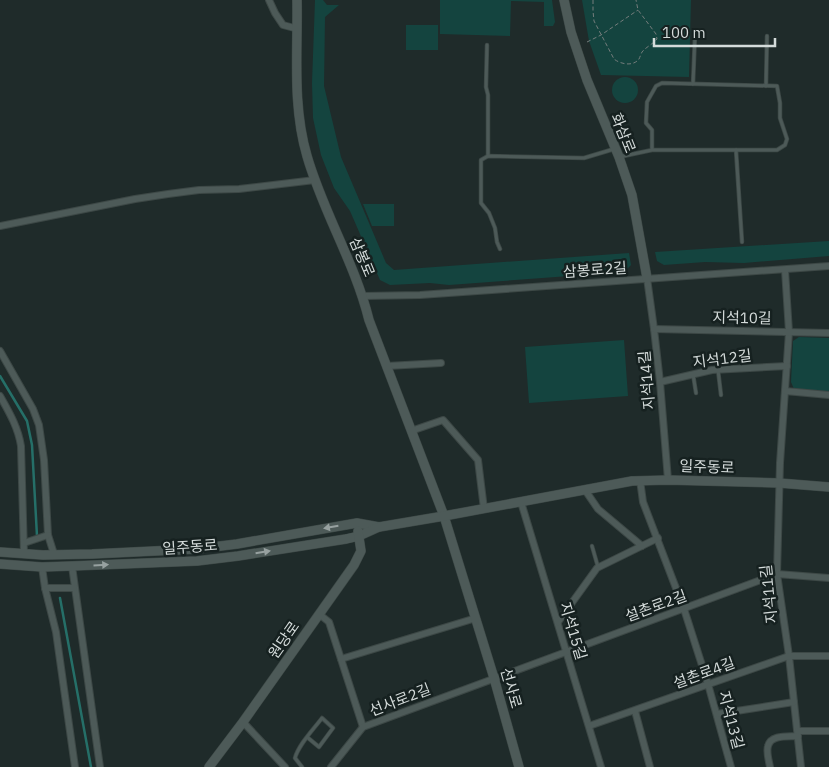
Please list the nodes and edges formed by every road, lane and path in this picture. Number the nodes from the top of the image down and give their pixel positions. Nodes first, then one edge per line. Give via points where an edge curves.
1 (269, 0) edge
2 (297, 0) edge
3 (564, 0) edge
4 (593, 0) edge
5 (636, 0) edge
6 (638, 10) junction
7 (298, 29) junction
8 (601, 35) junction
9 (695, 35) dead end
10 (767, 36) dead end
11 (586, 42) dead end
12 (487, 45) dead end
13 (693, 84) junction
14 (766, 86) junction
15 (652, 150) junction
16 (736, 150) junction
17 (617, 153) junction
18 (488, 156) junction
19 (315, 180) junction
20 (0, 226) edge
21 (742, 242) dead end
22 (500, 249) dead end
23 (829, 266) edge
24 (785, 270) junction
25 (647, 278) junction
26 (363, 296) junction
27 (654, 329) junction
28 (789, 332) junction
29 (829, 333) edge
30 (0, 351) edge
31 (441, 363) dead end
32 (387, 366) junction
33 (787, 366) junction
34 (718, 369) junction
35 (693, 374) junction
36 (660, 382) junction
37 (786, 391) junction
38 (696, 393) dead end
39 (721, 395) dead end
40 (829, 395) edge
41 (0, 396) edge
42 (411, 431) junction
43 (640, 480) junction
44 (668, 480) junction
45 (779, 483) junction
46 (829, 487) edge
47 (586, 490) junction
48 (521, 502) junction
49 (484, 509) junction
50 (444, 516) junction
51 (357, 523) junction
52 (379, 527) junction
53 (48, 535) junction
54 (359, 536) junction
55 (658, 538) junction
56 (24, 543) junction
57 (592, 546) dead end
58 (642, 546) junction
59 (0, 552) edge
60 (24, 554) junction
61 (54, 554) junction
62 (0, 564) edge
63 (42, 566) junction
64 (72, 566) junction
65 (599, 567) junction
66 (777, 574) junction
67 (829, 578) edge
68 (45, 588) junction
69 (74, 588) junction
70 (684, 609) junction
71 (320, 614) junction
72 (476, 618) junction
73 (558, 622) junction
74 (566, 652) junction
75 (789, 656) junction
76 (829, 656) edge
77 (341, 659) junction
78 (494, 678) junction
79 (708, 684) junction
80 (794, 702) junction
81 (634, 711) junction
82 (717, 714) junction
83 (243, 722) junction
84 (589, 726) junction
85 (363, 727) junction
86 (829, 731) edge
87 (798, 734) junction
88 (307, 737) junction
89 (75, 767) edge
90 (100, 767) edge
91 (209, 767) edge
92 (285, 767) edge
93 (302, 767) edge
94 (331, 767) edge
95 (519, 767) edge
96 (601, 767) edge
97 (650, 767) edge
98 (731, 767) edge
99 (770, 767) edge
100 (801, 767) edge

1 - 7 street via 283,25
2 - 7 street, 삼봉로
3 - 17 street, 화삼로 via 587,80
4 - 8 path via 594,21
5 - 6 path
6 - 8 path
6 - 8 path via 657,39 643,51 638,61 632,64 617,62
7 - 19 street, 삼봉로 via 297,104 306,155
8 - 11 path
9 - 13 lane
10 - 14 lane
12 - 18 lane
13 - 14 lane
13 - 15 lane via 662,83 656,86 646,102 646,124 652,130
14 - 16 lane via 777,86 780,118 787,139 785,145 777,150
15 - 16 lane
15 - 17 lane
16 - 21 lane
17 - 18 lane via 584,158
17 - 25 street, 화삼로 via 632,195
18 - 22 lane via 482,160 481,203 496,228
19 - 20 street via 168,194
19 - 26 street, 삼봉로
23 - 24 street, 삼봉로2길
24 - 25 street, 삼봉로2길
24 - 28 street
25 - 26 street, 삼봉로2길 via 420,295
25 - 27 street, 지석14길
26 - 32 street, 삼봉로
27 - 28 street, 지석10길
27 - 36 street, 지석14길
28 - 29 street, 지석10길
28 - 33 street
30 - 53 street via 34,409 39,425
31 - 32 street
32 - 42 street, 삼봉로
33 - 34 street, 지석12길
33 - 37 street
34 - 35 street, 지석12길
34 - 39 lane
35 - 36 street, 지석12길
35 - 38 lane
36 - 44 street, 지석14길
37 - 40 street
37 - 45 street
41 - 56 street via 10,412 21,446
42 - 49 street via 443,420 478,460
42 - 50 street, 삼봉로
43 - 44 street, 일주동로
43 - 47 street, 일주동로
43 - 55 street, 지석13길 via 644,502
44 - 45 street, 일주동로
45 - 46 street, 일주동로
45 - 66 street, 지석11길
47 - 48 street, 일주동로
47 - 58 street via 598,509
48 - 49 street, 일주동로
48 - 73 street, 지석15길
49 - 50 street, 일주동로
50 - 52 street, 일주동로
50 - 72 street, 선사로
51 - 52 street, 일주동로
51 - 54 street, 원당로
51 -> 61 street, 일주동로 via 196,549
52 - 54 street, 일주동로
53 - 56 street
53 - 61 street
64 -> 54 street, 일주동로 via 197,561
54 - 71 street, 원당로 via 361,551 358,558
55 - 58 street
55 - 70 street, 지석13길
56 - 60 street
57 - 65 lane
58 - 65 street
59 - 60 street, 일주동로
60 - 61 street, 일주동로
62 - 63 street, 일주동로
63 - 64 street, 일주동로
63 - 68 street
64 - 69 street
65 - 73 street
66 - 67 street, 설촌로2길
66 - 70 street, 설촌로2길
66 - 75 street, 지석11길
68 - 69 street
68 - 89 street via 56,632
69 - 90 street
70 - 74 street, 설촌로2길
70 - 79 street, 지석13길
71 - 77 street via 329,622
71 - 83 street, 원당로
72 - 77 street
72 - 78 street, 선사로
73 - 74 street, 지석15길
74 - 78 street, 설촌로2길
74 - 84 street, 지석15길
75 - 76 street, 설촌로4길
75 - 79 street, 설촌로4길
75 - 80 street, 지석11길
77 - 85 street
78 - 85 street, 선사로2길
78 - 95 street, 선사로
79 - 81 street, 설촌로4길
79 - 82 street, 지석13길
80 - 82 street
80 - 87 street, 지석11길
81 - 84 street, 설촌로4길
81 - 97 street
82 - 98 street, 지석13길
83 - 91 street, 원당로
83 - 92 street
84 - 96 street, 지석15길
85 - 94 street, 선사로2길
86 - 87 street
87 - 99 street via 774,738 770,742 767,747
87 - 100 street, 지석11길
88 - 88 lane via 322,718 334,728 319,747
88 - 93 lane via 295,758

